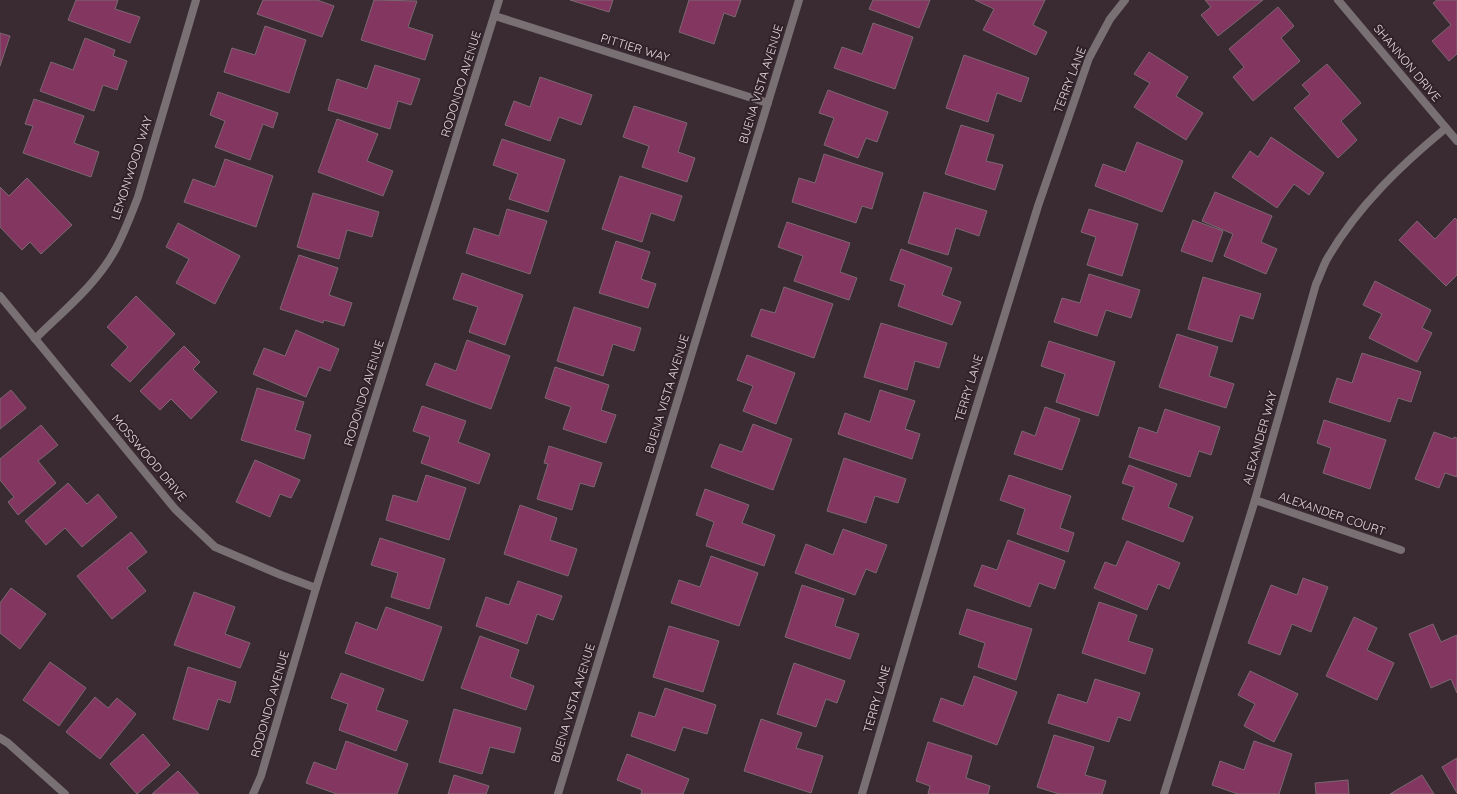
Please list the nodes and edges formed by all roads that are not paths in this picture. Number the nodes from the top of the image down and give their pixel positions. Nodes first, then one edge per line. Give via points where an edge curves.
1 (196, 0) edge
2 (499, 0) edge
3 (799, 0) edge
4 (1125, 0) edge
5 (1338, 0) edge
6 (495, 16) junction
7 (768, 102) junction
8 (1446, 128) junction
9 (1457, 141) edge
10 (0, 296) edge
11 (35, 338) junction
12 (1255, 500) junction
13 (1401, 550) dead end
14 (316, 588) junction
15 (0, 738) edge
16 (65, 794) edge
17 (253, 794) edge
18 (558, 794) edge
19 (862, 794) edge
20 (1164, 794) edge

1 - 11 street, LEMONWOOD WAY via 138,197 128,222 117,245 91,284
2 - 6 street, RODONDO AVENUE
3 - 7 street, BUENA VISTA AVENUE
4 - 19 street, TERRY LANE via 1110,19 1089,58 1038,206
5 - 8 street, SHANNON DRIVE
6 - 7 street, PITTIER WAY
6 - 14 street, RODONDO AVENUE
7 - 18 street, BUENA VISTA AVENUE
8 - 9 street, SHANNON DRIVE
8 - 12 street, ALEXANDER WAY via 1416,152 1372,196 1326,260 1314,291
10 - 11 street, MOSSWOOD DRIVE
11 - 14 street, MOSSWOOD DRIVE via 175,508 215,547
12 - 13 street, ALEXANDER COURT
12 - 20 street, ALEXANDER WAY
14 - 17 street, RODONDO AVENUE via 261,776
15 - 16 street

